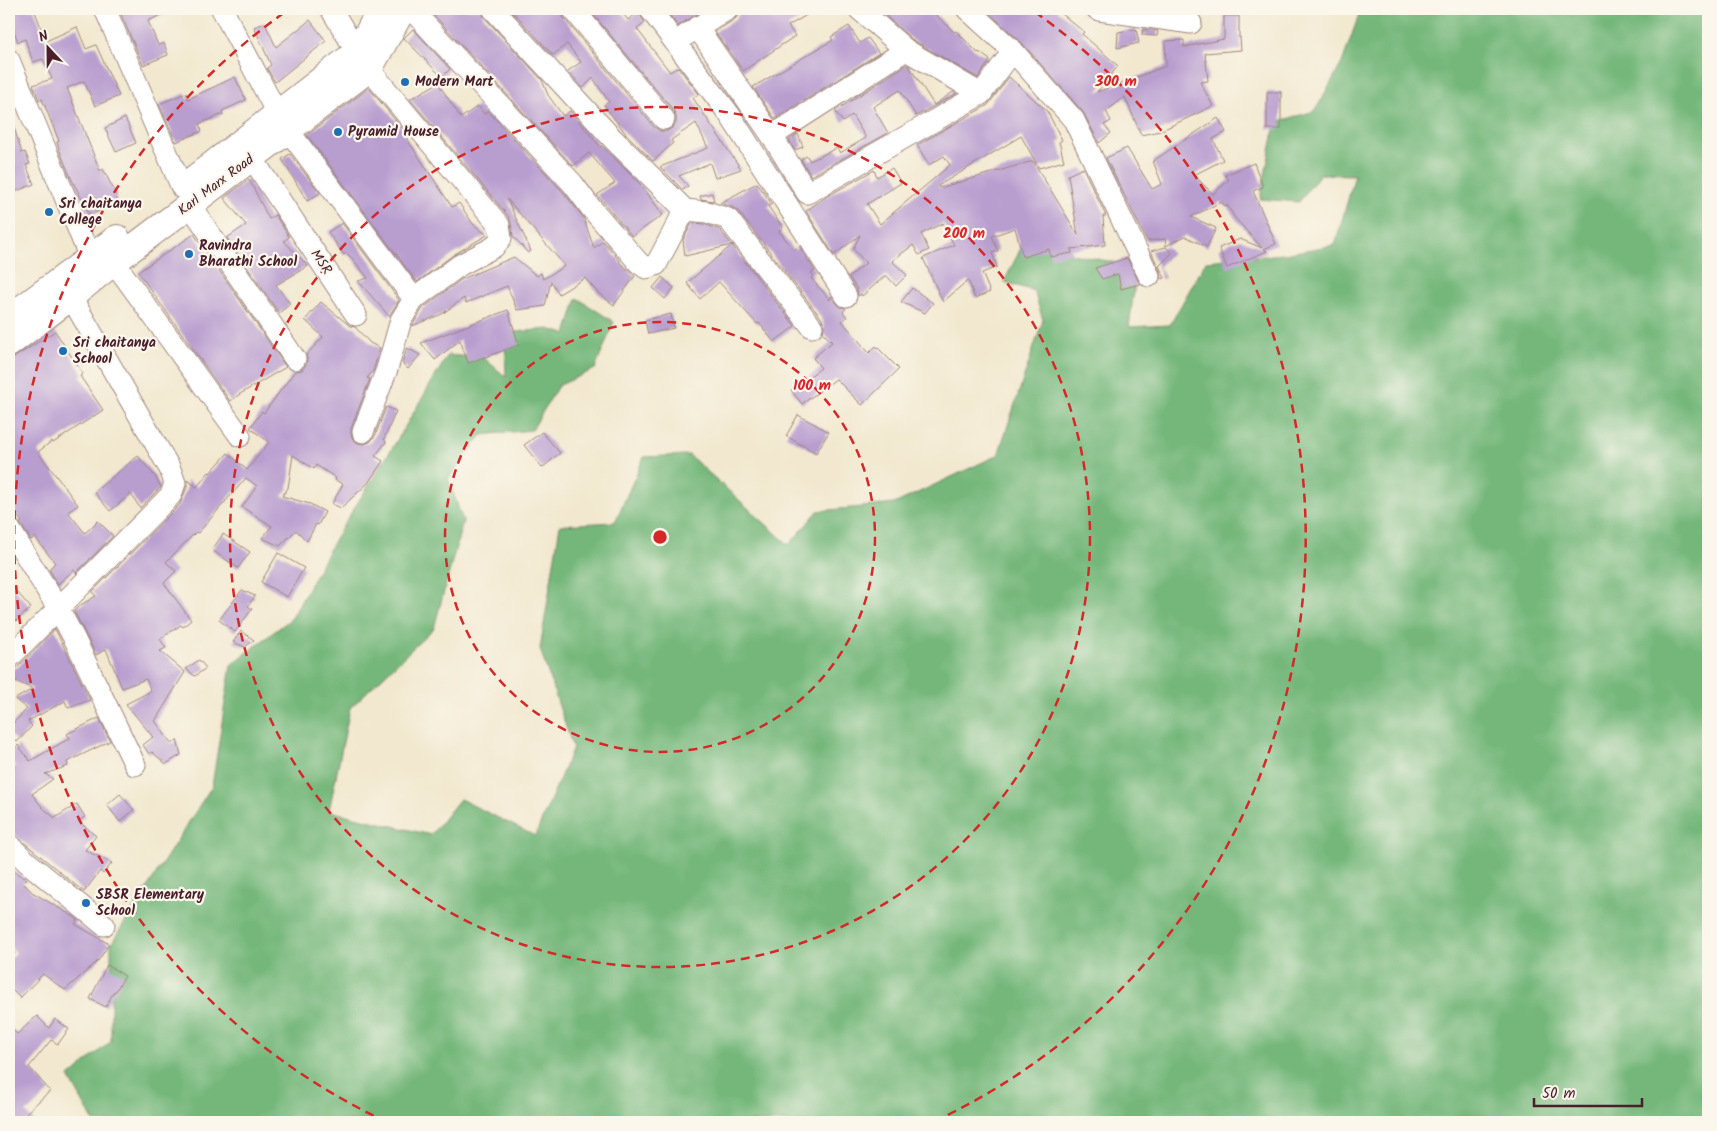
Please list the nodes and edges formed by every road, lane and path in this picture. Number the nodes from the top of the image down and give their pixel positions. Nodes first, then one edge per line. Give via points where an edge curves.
1 (105, 9) edge
2 (222, 9) edge
3 (331, 9) edge
4 (381, 9) edge
5 (403, 9) edge
6 (411, 9) edge
7 (493, 9) edge
8 (573, 9) edge
9 (650, 9) edge
10 (728, 9) edge
11 (859, 9) edge
12 (967, 9) edge
13 (1097, 9) edge
14 (1191, 23) dead end
15 (698, 28) junction
16 (676, 43) junction
17 (906, 50) junction
18 (1013, 51) junction
19 (9, 60) edge
20 (363, 61) junction
21 (981, 94) junction
22 (664, 120) dead end
23 (283, 123) junction
24 (772, 136) junction
25 (252, 158) junction
26 (186, 197) junction
27 (685, 210) junction
28 (102, 260) junction
29 (1150, 276) dead end
30 (846, 296) dead end
31 (72, 297) junction
32 (414, 299) junction
33 (356, 315) dead end
34 (9, 318) edge
35 (812, 328) dead end
36 (9, 344) edge
37 (295, 359) dead end
38 (363, 432) dead end
39 (240, 436) dead end
40 (9, 528) edge
41 (58, 608) junction
42 (9, 658) edge
43 (135, 765) dead end
44 (9, 845) edge
45 (104, 925) dead end

1 - 26 street
2 - 23 street
3 - 20 street
4 - 20 main road, Karl Marx Road
5 - 20 main road, Karl Marx Road
6 - 27 street via 573,184 639,263 646,268 656,265
7 - 27 street via 613,139
8 - 22 street
9 - 16 street
10 - 15 street
11 - 17 street
12 - 18 street
13 - 14 street
15 - 16 street
15 - 24 street
16 - 30 street via 728,114
17 - 21 street
17 - 24 street
18 - 21 street
18 - 29 street via 1074,120
19 - 28 street
20 - 23 main road, Karl Marx Road
20 - 32 street via 499,225 501,238 494,247 460,264
21 - 24 street via 806,193
23 - 25 main road, Karl Marx Road
23 - 26 main road, Karl Marx Road
23 - 32 street
25 - 26 main road, Karl Marx Road
25 - 33 street, MSR
26 - 28 main road, Karl Marx Road
26 - 37 street
27 - 35 street via 707,212 728,219
28 - 31 main road, Karl Marx Road
28 - 34 main road, Karl Marx Road
28 - 39 street
31 - 36 main road, Karl Marx Road
31 - 41 street via 175,483 171,495
32 - 38 street via 401,320
40 - 41 street
41 - 42 street
41 - 43 street
44 - 45 street

